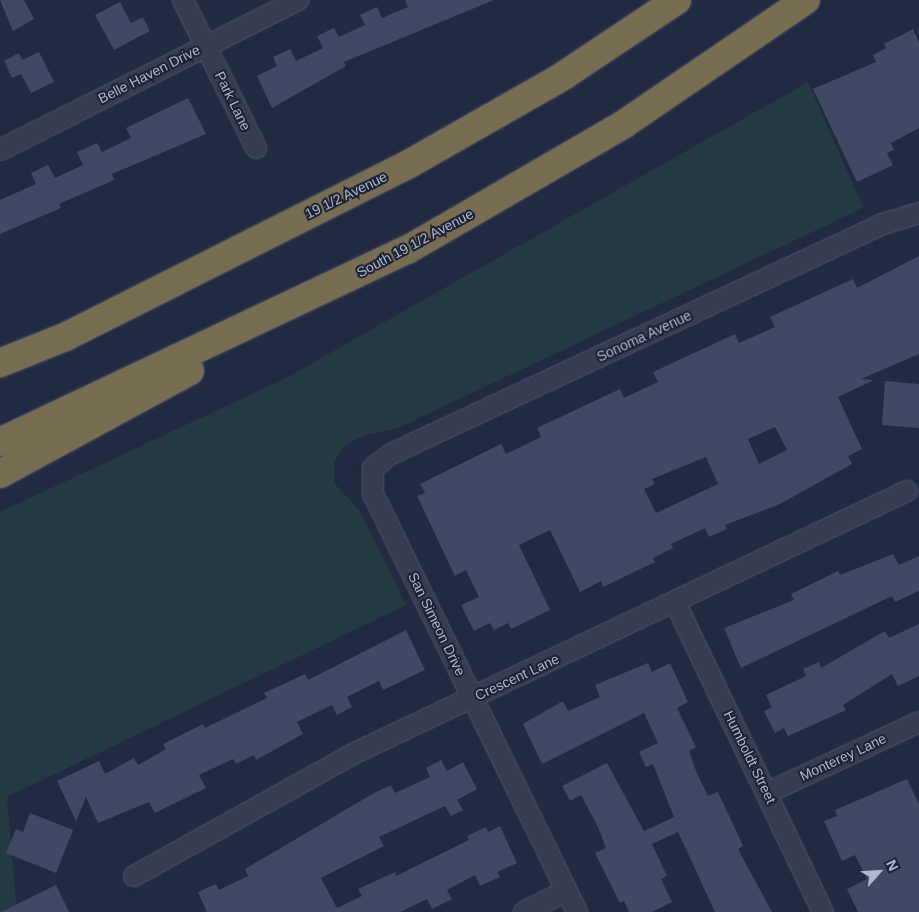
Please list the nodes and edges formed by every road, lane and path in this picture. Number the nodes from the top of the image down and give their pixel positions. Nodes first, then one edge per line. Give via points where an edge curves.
1 (182, 0) edge
2 (298, 0) edge
3 (677, 0) edge
4 (806, 0) edge
5 (205, 45) junction
6 (1, 147) edge
7 (256, 148) dead end
8 (919, 213) edge
9 (347, 280) junction
10 (65, 337) junction
11 (0, 356) edge
12 (0, 363) edge
13 (0, 442) edge
14 (373, 468) joint
15 (0, 474) edge
16 (906, 491) dead end
17 (675, 602) junction
18 (474, 697) junction
19 (919, 722) edge
20 (767, 793) junction
21 (134, 876) dead end
22 (566, 891) junction
23 (524, 912) edge
24 (577, 912) edge
25 (823, 912) edge

1 - 5 street, Park Lane
2 - 5 street, Belle Haven Drive
3 - 10 highway, 19 1/2 Avenue via 563,76 409,164
4 - 9 highway, South 19 1/2 Avenue via 624,124
5 - 6 street, Belle Haven Drive
5 - 7 street, Park Lane
8 - 14 street, Sonoma Avenue via 883,224 391,454
9 - 13 highway, South 19 1/2 Avenue
9 - 15 highway via 139,401
10 - 11 highway
10 - 12 highway, 19 1/2 Avenue
14 - 18 street, San Simeon Drive via 373,493
16 - 17 street, Crescent Lane
17 - 18 street, Crescent Lane
17 - 20 street, Humboldt Street
18 - 21 street, Crescent Lane via 356,753
18 - 22 street, San Simeon Drive
19 - 20 street, Monterey Lane
20 - 25 street, Humboldt Street
22 - 23 street
22 - 24 street, San Simeon Drive

